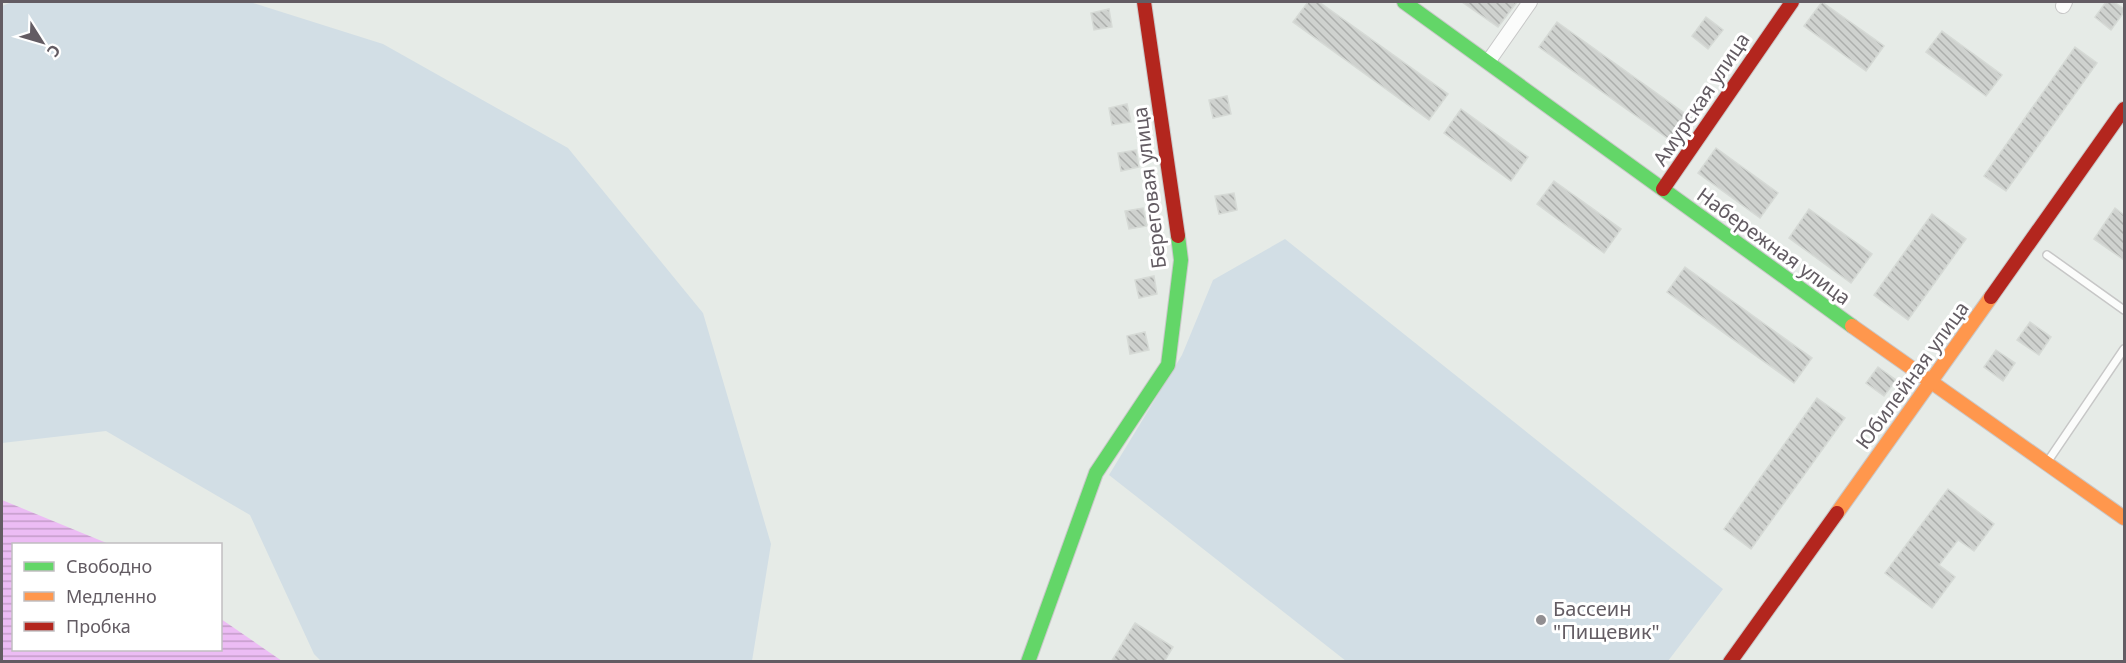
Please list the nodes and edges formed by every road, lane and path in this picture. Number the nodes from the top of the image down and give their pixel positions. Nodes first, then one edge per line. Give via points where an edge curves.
1 (1144, 2) edge
2 (1404, 2) edge
3 (1530, 2) edge
4 (1791, 2) edge
5 (1488, 62) junction
6 (2124, 109) edge
7 (1663, 189) junction
8 (2047, 255) dead end
9 (2124, 310) edge
10 (2124, 349) edge
11 (1931, 383) junction
12 (2046, 464) junction
13 (2124, 518) edge
14 (1028, 662) edge
15 (1730, 662) edge

1 - 14 street, Береговая улица via 1181,260 1168,365 1096,473
2 - 5 street, Набережная улица
3 - 5 street
4 - 7 street, Амурская улица
5 - 7 street, Набережная улица
6 - 11 street, Юбилейная улица
7 - 11 street, Набережная улица
8 - 9 lane
10 - 12 lane
11 - 12 street, Набережная улица
11 - 15 street, Юбилейная улица
12 - 13 street, Набережная улица

